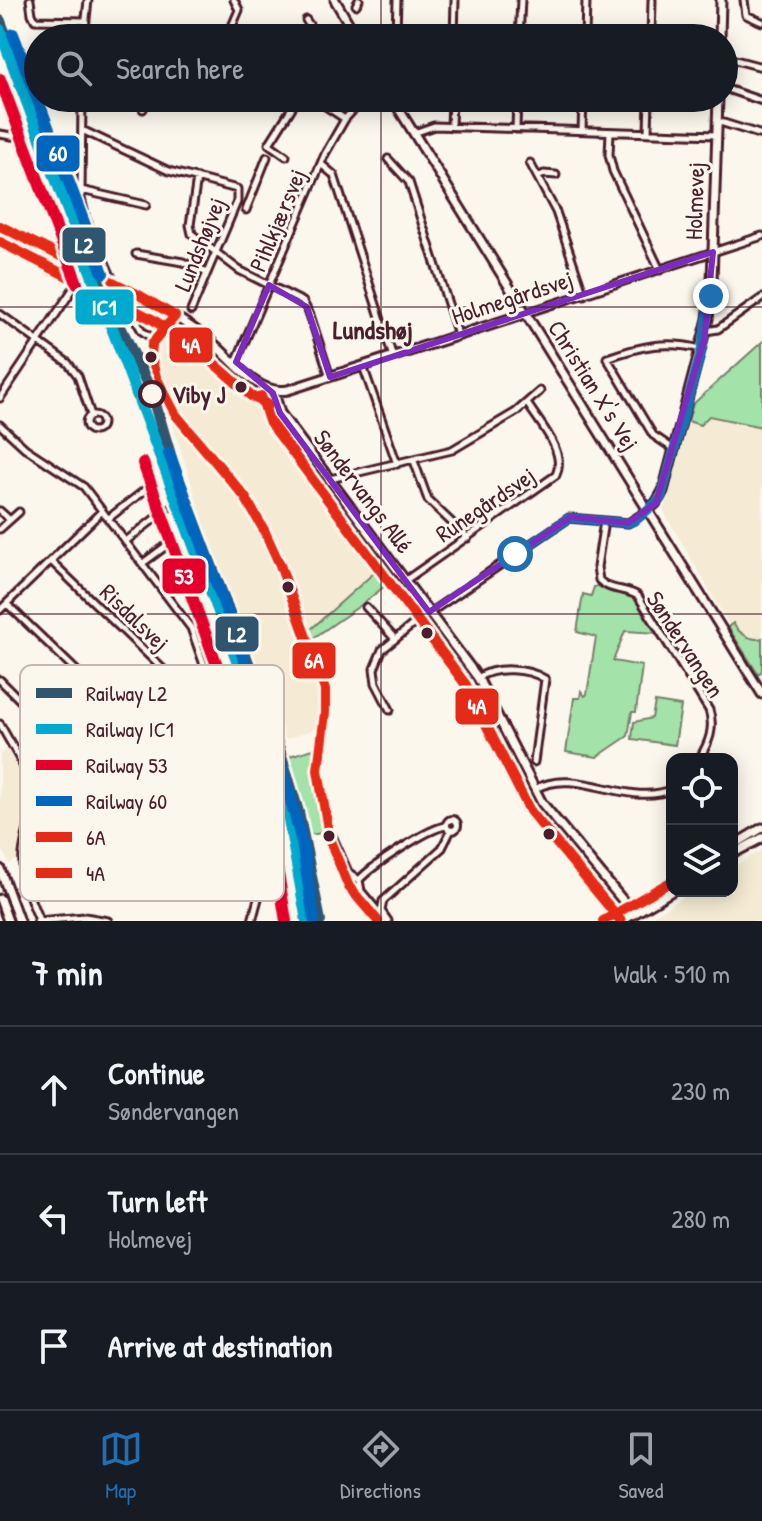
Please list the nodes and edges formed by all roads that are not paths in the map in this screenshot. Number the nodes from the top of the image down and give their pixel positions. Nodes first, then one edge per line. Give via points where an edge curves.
1 (30, 0) edge
2 (88, 0) edge
3 (234, 0) edge
4 (335, 0) edge
5 (397, 0) edge
6 (455, 0) edge
7 (521, 0) edge
8 (586, 0) edge
9 (652, 0) edge
10 (721, 0) edge
11 (744, 0) edge
12 (306, 20) dead end
13 (86, 21) junction
14 (762, 22) edge
15 (86, 24) edge
16 (233, 24) edge
17 (309, 24) edge
18 (349, 24) edge
19 (396, 24) edge
20 (454, 24) edge
21 (520, 24) edge
22 (585, 24) edge
23 (651, 24) edge
24 (720, 24) edge
25 (738, 61) edge
26 (762, 67) edge
27 (738, 93) edge
28 (762, 101) edge
29 (82, 112) edge
30 (289, 112) edge
31 (334, 112) edge
32 (351, 112) edge
33 (401, 112) edge
34 (452, 112) edge
35 (517, 112) edge
36 (583, 112) edge
37 (649, 112) edge
38 (717, 112) edge
39 (345, 119) junction
40 (717, 121) junction
41 (451, 127) junction
42 (516, 129) junction
43 (82, 130) junction
44 (582, 131) junction
45 (610, 132) junction
46 (648, 132) junction
47 (414, 133) junction
48 (0, 134) edge
49 (9, 135) junction
50 (717, 135) junction
51 (762, 135) edge
52 (9, 144) dead end
53 (27, 144) dead end
54 (286, 156) dead end
55 (267, 157) dead end
56 (388, 159) dead end
57 (530, 163) dead end
58 (321, 164) junction
59 (556, 175) dead end
60 (538, 177) junction
61 (197, 178) junction
62 (80, 190) junction
63 (238, 191) junction
64 (252, 194) junction
65 (146, 205) dead end
66 (246, 210) dead end
67 (0, 226) edge
68 (10, 231) junction
69 (762, 236) edge
70 (713, 252) junction
71 (136, 254) dead end
72 (216, 254) junction
73 (660, 270) junction
74 (207, 273) junction
75 (269, 285) junction
76 (584, 295) junction
77 (762, 298) edge
78 (191, 311) dead end
79 (0, 314) edge
80 (525, 314) junction
81 (175, 316) junction
82 (706, 331) junction
83 (458, 335) junction
84 (153, 339) junction
85 (40, 341) junction
86 (702, 349) junction
87 (393, 357) junction
88 (236, 362) junction
89 (363, 366) junction
90 (330, 377) junction
91 (540, 391) dead end
92 (274, 392) junction
93 (0, 398) edge
94 (527, 403) junction
95 (91, 415) dead end
96 (0, 425) edge
97 (675, 450) junction
98 (414, 461) junction
99 (397, 464) junction
100 (330, 479) junction
101 (150, 486) dead end
102 (167, 509) dead end
103 (648, 510) junction
104 (0, 511) edge
105 (102, 511) junction
106 (19, 512) dead end
107 (109, 518) junction
108 (10, 520) junction
109 (604, 521) junction
110 (0, 529) edge
111 (468, 538) junction
112 (174, 540) dead end
113 (126, 541) junction
114 (51, 561) junction
115 (143, 563) junction
116 (406, 580) junction
117 (7, 604) junction
118 (366, 607) dead end
119 (0, 610) edge
120 (429, 612) junction
121 (395, 639) junction
122 (70, 665) edge
123 (159, 665) edge
124 (203, 665) edge
125 (478, 678) junction
126 (0, 680) edge
127 (762, 694) edge
128 (20, 700) edge
129 (390, 710) dead end
130 (0, 724) edge
131 (702, 753) edge
132 (20, 762) edge
133 (534, 762) dead end
134 (534, 789) junction
135 (666, 791) edge
136 (326, 823) junction
137 (762, 828) edge
138 (762, 838) edge
139 (738, 842) edge
140 (738, 851) edge
141 (0, 869) edge
142 (357, 879) junction
143 (348, 884) junction
144 (666, 885) edge
145 (357, 890) junction
146 (666, 895) edge
147 (0, 899) edge
148 (32, 901) edge
149 (257, 901) edge
150 (628, 907) junction
151 (636, 917) edge
152 (8, 921) edge
153 (19, 921) edge
154 (38, 921) edge
155 (108, 921) edge
156 (252, 921) edge
157 (378, 921) edge
158 (388, 921) edge
159 (603, 921) edge
160 (622, 921) edge

1 - 13 street via 35,20
2 - 13 street
3 - 16 street via 239,10
4 - 18 street
5 - 19 street
6 - 20 street
7 - 21 street
8 - 22 street
9 - 23 street
10 - 24 street
11 - 14 street via 746,15
12 - 17 street
13 - 15 street
25 - 26 street
27 - 28 street
29 - 43 street
30 - 54 street via 269,144
31 - 39 street
32 - 39 street, Pihlkjærsvej
33 - 47 street, Christian X's Vej
34 - 41 street
35 - 42 street
36 - 44 street
37 - 46 street
38 - 40 street, Holmevej
39 - 58 street, Pihlkjærsvej
40 - 50 street, Holmevej
40 - 51 street
41 - 42 street
41 - 47 street
42 - 44 street
43 - 61 street, Lundshøjvej via 158,167
43 - 62 street
44 - 45 street
45 - 46 street
45 - 73 street via 610,163
46 - 50 street
47 - 80 street, Christian X's Vej
48 - 49 street
49 - 52 street
49 - 53 street
50 - 70 street, Holmevej
55 - 64 street, Lundshøjvej
56 - 83 street via 409,182
57 - 60 street
58 - 75 street, Pihlkjærsvej
58 - 87 street via 334,175
59 - 60 street
60 - 76 street via 556,212
61 - 63 street, Lundshøjvej
61 - 72 street via 190,230
62 - 65 street
62 - 84 street, bridge via 110,274 142,331
63 - 64 street, Lundshøjvej
63 - 72 street, Lundshøjvej
64 - 66 street, Lundshøjvej
67 - 68 street
68 - 81 street
68 - 85 street via 11,246 59,269 75,283
69 - 70 street, Holmegårdsvej
70 - 73 street, Holmegårdsvej
70 - 82 street, Holmevej
71 - 74 street via 183,262
72 - 74 street, Lundshøjvej
72 - 75 street
73 - 76 street, Holmegårdsvej
74 - 78 street, Lundshøjvej
75 - 88 street, Pihlkjærsvej
75 - 90 street via 307,307
76 - 80 street, Holmegårdsvej
77 - 82 street via 718,329
79 - 85 street
80 - 83 street, Holmegårdsvej
80 - 103 street, Christian X's Vej
81 - 84 street
81 - 88 street
82 - 86 street, Holmevej
83 - 87 street, Holmegårdsvej
84 - 136 street via 151,357 166,403 257,515 304,630 326,697 318,771
85 - 93 street
85 - 95 street via 73,369
86 - 97 street, Holmevej
86 - 97 street via 660,343 607,358 653,435
87 - 89 street, Holmegårdsvej
88 - 92 street
89 - 90 street, Holmegårdsvej
89 - 99 street
90 - 92 street, Holmegårdsvej
91 - 94 street
92 - 100 street, Søndervangs Allé via 280,413
94 - 98 street via 452,450
94 - 111 street, Runegårdsvej via 558,453 560,468 552,481
96 - 105 street via 35,456 74,478
97 - 103 street, Holmevej via 661,498
98 - 99 street
98 - 111 street via 428,500
99 - 100 street
100 - 116 street, Søndervangs Allé
101 - 107 street
102 - 113 street
103 - 109 street via 628,523
103 - 127 street, Christian X's Vej
104 - 108 street
105 - 107 street
105 - 114 street
106 - 108 street
107 - 113 street
108 - 110 street
109 - 120 street via 564,521
109 - 131 street, Søndervangen via 599,580 638,596 709,710 711,735
111 - 116 street, Runegårdsvej
112 - 115 street
113 - 115 street
114 - 117 street
114 - 123 street, Risdalsvej
115 - 124 street via 191,628
116 - 120 street, Søndervangs Allé
117 - 119 street
117 - 122 street
118 - 121 street
120 - 121 street
120 - 125 street, Søndervangs Allé
121 - 129 street via 380,653 374,669
125 - 133 street via 496,670 545,679
125 - 134 street, Søndervangs Allé
126 - 128 street
130 - 132 street
134 - 135 street via 558,781 644,794
134 - 150 street, Søndervangs Allé
136 - 142 street via 348,872
136 - 143 street
137 - 139 street
138 - 140 street
141 - 153 street
142 - 143 street
142 - 145 street
142 - 158 street via 434,829 449,828 442,848 383,901 381,911
143 - 145 street
144 - 150 street
145 - 157 street
145 - 158 street
146 - 151 street
147 - 152 street
148 - 154 street
149 - 156 street
150 - 151 street, Søndervangs Allé
150 - 159 street
151 - 160 street
154 - 155 street

